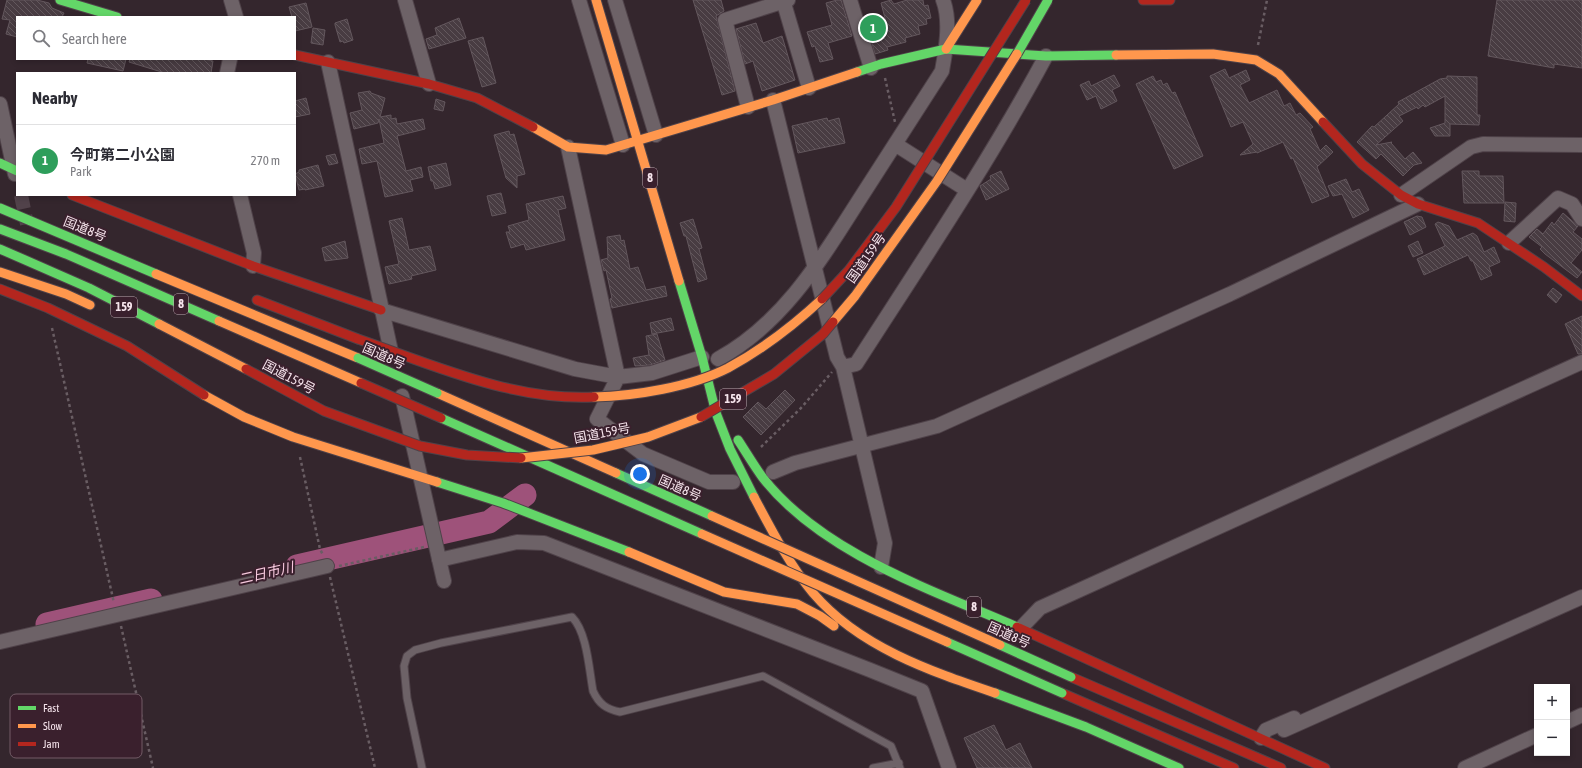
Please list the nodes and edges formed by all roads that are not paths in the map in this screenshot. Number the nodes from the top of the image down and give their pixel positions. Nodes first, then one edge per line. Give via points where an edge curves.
1 (60, 0) edge
2 (231, 0) edge
3 (405, 0) edge
4 (579, 0) edge
5 (596, 0) edge
6 (616, 0) edge
7 (785, 0) edge
8 (850, 0) edge
9 (943, 0) edge
10 (977, 0) edge
11 (1026, 0) edge
12 (1048, 0) edge
13 (1143, 0) edge
14 (1170, 0) edge
15 (961, 7) dead end
16 (114, 16) edge
17 (236, 16) edge
18 (946, 49) junction
19 (296, 55) edge
20 (1046, 56) junction
21 (230, 60) edge
22 (328, 62) junction
23 (876, 66) junction
24 (228, 72) edge
25 (429, 84) junction
26 (809, 88) junction
27 (774, 100) junction
28 (0, 104) edge
29 (748, 107) junction
30 (656, 135) junction
31 (639, 140) junction
32 (897, 141) junction
33 (623, 145) junction
34 (1582, 145) edge
35 (568, 147) junction
36 (0, 163) edge
37 (16, 174) edge
38 (967, 190) junction
39 (1401, 195) junction
40 (75, 196) edge
41 (240, 196) edge
42 (1418, 204) junction
43 (0, 208) edge
44 (1582, 219) edge
45 (0, 228) edge
46 (96, 236) dead end
47 (1509, 243) junction
48 (0, 248) edge
49 (100, 249) junction
50 (152, 262) dead end
51 (141, 266) junction
52 (253, 266) junction
53 (815, 270) junction
54 (0, 272) edge
55 (0, 289) edge
56 (43, 292) dead end
57 (1582, 296) edge
58 (250, 297) dead end
59 (48, 308) junction
60 (100, 309) dead end
61 (381, 310) junction
62 (155, 333) dead end
63 (702, 357) junction
64 (718, 359) dead end
65 (1582, 362) edge
66 (843, 366) junction
67 (246, 369) junction
68 (618, 377) junction
69 (862, 447) junction
70 (773, 472) dead end
71 (422, 477) junction
72 (732, 482) dead end
73 (440, 560) junction
74 (326, 561) road end
75 (881, 567) junction
76 (444, 581) dead end
77 (1582, 597) edge
78 (1021, 628) junction
79 (0, 642) edge
80 (901, 657) junction
81 (1322, 713) junction
82 (1582, 715) edge
83 (1570, 721) edge
84 (1284, 730) dead end
85 (1534, 736) edge
86 (1261, 738) junction
87 (1281, 747) junction
88 (899, 765) edge
89 (1172, 766) edge
90 (422, 768) edge
91 (873, 768) edge
92 (950, 768) edge
93 (1234, 768) edge
94 (1281, 768) edge
95 (1325, 768) edge
96 (1465, 768) edge

1 - 16 main road
2 - 17 street
3 - 25 street
4 - 33 street
5 - 31 main road, 8
6 - 30 street
7 - 26 street
7 - 29 street via 725,20
8 - 23 street
9 - 18 street
10 - 18 main road
11 - 58 main road, 国道159号 / 159, bridge via 881,229 838,284 804,316 759,350 725,369 679,384 620,396 586,399 550,396 508,388 459,374 358,339
12 - 67 main road, 国道159号 / 159, bridge via 937,181 855,296 823,334 774,374 707,415 648,437 593,450 517,458 467,455 420,446 324,411
13 - 14 main road
15 - 18 main road
18 - 20 main road
18 - 23 main road
18 - 32 street via 942,71
19 - 22 main road
20 - 38 street
20 - 39 main road via 1213,54 1256,60 1279,74 1362,164
21 - 24 street
22 - 25 main road
22 - 61 street
23 - 26 main road
25 - 35 main road via 477,98
26 - 27 main road
27 - 29 main road
27 - 53 street
28 - 37 street
29 - 30 main road
30 - 31 main road
31 - 33 main road
31 - 63 main road, 8
32 - 38 street
32 - 53 street
33 - 35 main road via 606,150
34 - 39 street via 1483,144 1471,147
35 - 68 street
36 - 37 main road
38 - 66 street via 856,364
39 - 42 main road
40 - 52 main road
41 - 52 street via 254,253
42 - 47 main road via 1478,223
42 - 69 street via 1230,294 937,426
43 - 49 main road, 国道8号 / 8
44 - 47 street via 1572,204 1558,198
45 - 93 main road, 8, bridge via 66,254 441,418
46 - 49 main road
47 - 57 main road
48 - 67 main road, 国道159号 / 159 via 89,288
49 - 51 main road, 国道8号 / 8
50 - 51 main road
51 - 94 main road, 国道8号 / 8, bridge via 358,358 1071,677
52 - 61 main road
53 - 64 street via 783,308 749,340
53 - 66 street via 837,356
54 - 60 main road via 66,294
55 - 59 main road
56 - 59 street
59 - 71 main road via 127,346 190,387 244,417 293,438
61 - 68 street via 575,369
61 - 71 street
62 - 67 main road via 189,349
63 - 68 street via 652,374
63 - 75 main road, 8 via 746,455 771,489 809,523
63 - 80 main road, 8 via 707,385 723,434 740,472 785,554 814,594 840,620
65 - 78 street via 1040,608
66 - 69 street
68 - 72 street via 597,419 643,454 709,482
69 - 70 street via 795,463
69 - 75 street via 885,543
71 - 73 street
71 - 80 main road via 578,531 724,592 797,604 866,646
73 - 76 street
73 - 92 street via 517,542 544,543 922,691
74 - 79 street via 116,610
75 - 78 main road, 8
77 - 81 street
78 - 86 main road, 8
80 - 89 main road, 8 via 1040,709
81 - 84 street
81 - 86 street via 1316,709 1266,730
81 - 87 street via 1319,723 1286,738
82 - 83 street
85 - 96 street
86 - 87 main road, 8
87 - 95 main road, 8
88 - 90 lane via 891,746 763,676 620,712 607,709 597,699 582,633 572,616 441,643 415,650 406,656 404,666 407,698
88 - 91 lane

